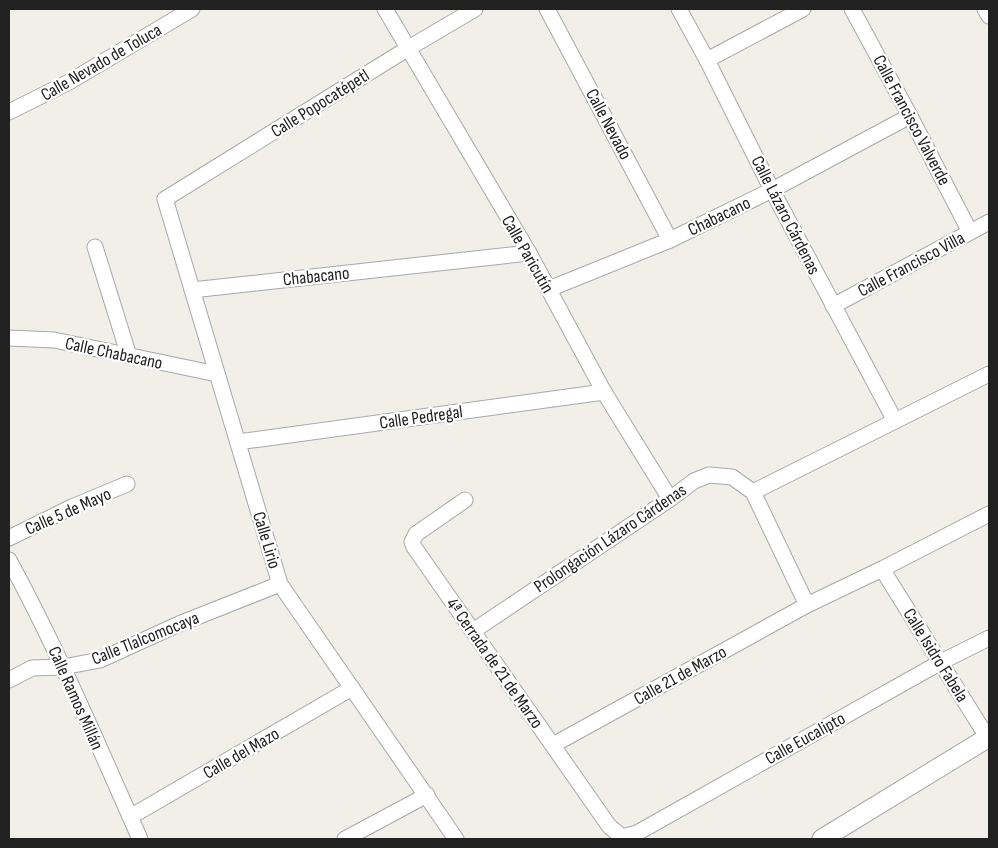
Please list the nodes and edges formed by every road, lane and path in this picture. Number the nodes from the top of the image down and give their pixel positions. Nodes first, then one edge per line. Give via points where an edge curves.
1 (192, 9) edge
2 (385, 9) edge
3 (475, 9) edge
4 (547, 9) edge
5 (679, 9) edge
6 (803, 9) edge
7 (852, 9) edge
8 (986, 9) edge
9 (989, 16) edge
10 (407, 49) junction
11 (707, 60) junction
12 (9, 112) edge
13 (910, 116) junction
14 (772, 190) junction
15 (165, 199) joint
16 (989, 222) edge
17 (970, 232) junction
18 (670, 240) junction
19 (95, 247) dead end
20 (528, 253) junction
21 (549, 289) junction
22 (192, 290) junction
23 (833, 306) junction
24 (9, 338) edge
25 (128, 356) junction
26 (218, 374) junction
27 (989, 374) edge
28 (604, 392) junction
29 (895, 421) junction
30 (238, 442) junction
31 (127, 484) dead end
32 (753, 492) junction
33 (465, 500) dead end
34 (670, 500) junction
35 (989, 514) edge
36 (9, 538) edge
37 (9, 560) edge
38 (882, 569) junction
39 (280, 584) junction
40 (806, 605) junction
41 (473, 631) junction
42 (989, 638) edge
43 (941, 662) junction
44 (63, 667) junction
45 (9, 680) edge
46 (352, 688) junction
47 (989, 738) edge
48 (554, 745) junction
49 (427, 795) junction
50 (130, 817) junction
51 (622, 837) joint
52 (140, 839) edge
53 (345, 839) edge
54 (456, 839) edge
55 (822, 839) edge

1 - 12 street, Calle Nevado de Toluca via 69,82
2 - 10 street, Calle Paricutín
3 - 10 street, Calle Popocatépetl
4 - 18 street, Calle Nevado
5 - 11 street, Calle Lázaro Cárdenas
6 - 11 street
7 - 13 street, Calle Francisco Valverde
8 - 9 street
10 - 15 street, Calle Popocatépetl
10 - 20 street, Calle Paricutín
11 - 14 street, Calle Lázaro Cárdenas
13 - 14 street, Chabacano
13 - 17 street, Calle Francisco Valverde
14 - 18 street, Chabacano
14 - 23 street, Calle Lázaro Cárdenas
15 - 22 street, Calle Lirio
16 - 17 street, Calle Francisco Villa
17 - 23 street, Calle Francisco Villa
18 - 21 street, Chabacano
19 - 25 street
20 - 21 street, Calle Paricutín
20 - 22 street, Chabacano
21 - 28 street, Calle Paricutín
22 - 26 street, Calle Lirio
23 - 29 street, Calle Lázaro Cárdenas
24 - 25 street, Calle Chabacano via 54,340
25 - 26 street, Calle Chabacano
26 - 30 street, Calle Lirio
27 - 29 street
28 - 30 street, Calle Pedregal
28 - 34 street, Calle Paricutín
29 - 32 street
30 - 39 street, Calle Lirio
31 - 36 street, Calle 5 de Mayo
32 - 34 street, Prolongación Lázaro Cárdenas via 732,477 709,475 694,481
32 - 40 street
33 - 41 street, 4ª Cerrada de 21 de Marzo via 419,531 412,542
34 - 41 street, Prolongación Lázaro Cárdenas
35 - 38 street, Calle 21 de Marzo
37 - 44 street, Calle Ramos Millán
38 - 40 street, Calle 21 de Marzo
38 - 43 street, Calle Isidro Fabela
39 - 44 street, Calle Tlalcomocaya via 178,624 100,660
39 - 46 street, Calle Lirio
40 - 48 street, Calle 21 de Marzo
41 - 48 street, 4ª Cerrada de 21 de Marzo
42 - 43 street, Calle Eucalipto
43 - 47 street, Calle Isidro Fabela
43 - 51 street, Calle Eucalipto via 637,833
44 - 45 street, Calle Tlalcomocaya via 32,668
44 - 50 street, Calle Ramos Millán
46 - 49 street, Calle Lirio
46 - 50 street, Calle del Mazo
47 - 55 street
48 - 51 street, 4ª Cerrada de 21 de Marzo via 609,826
49 - 53 street
49 - 54 street, Calle Lirio
50 - 52 street, Calle Ramos Millán

